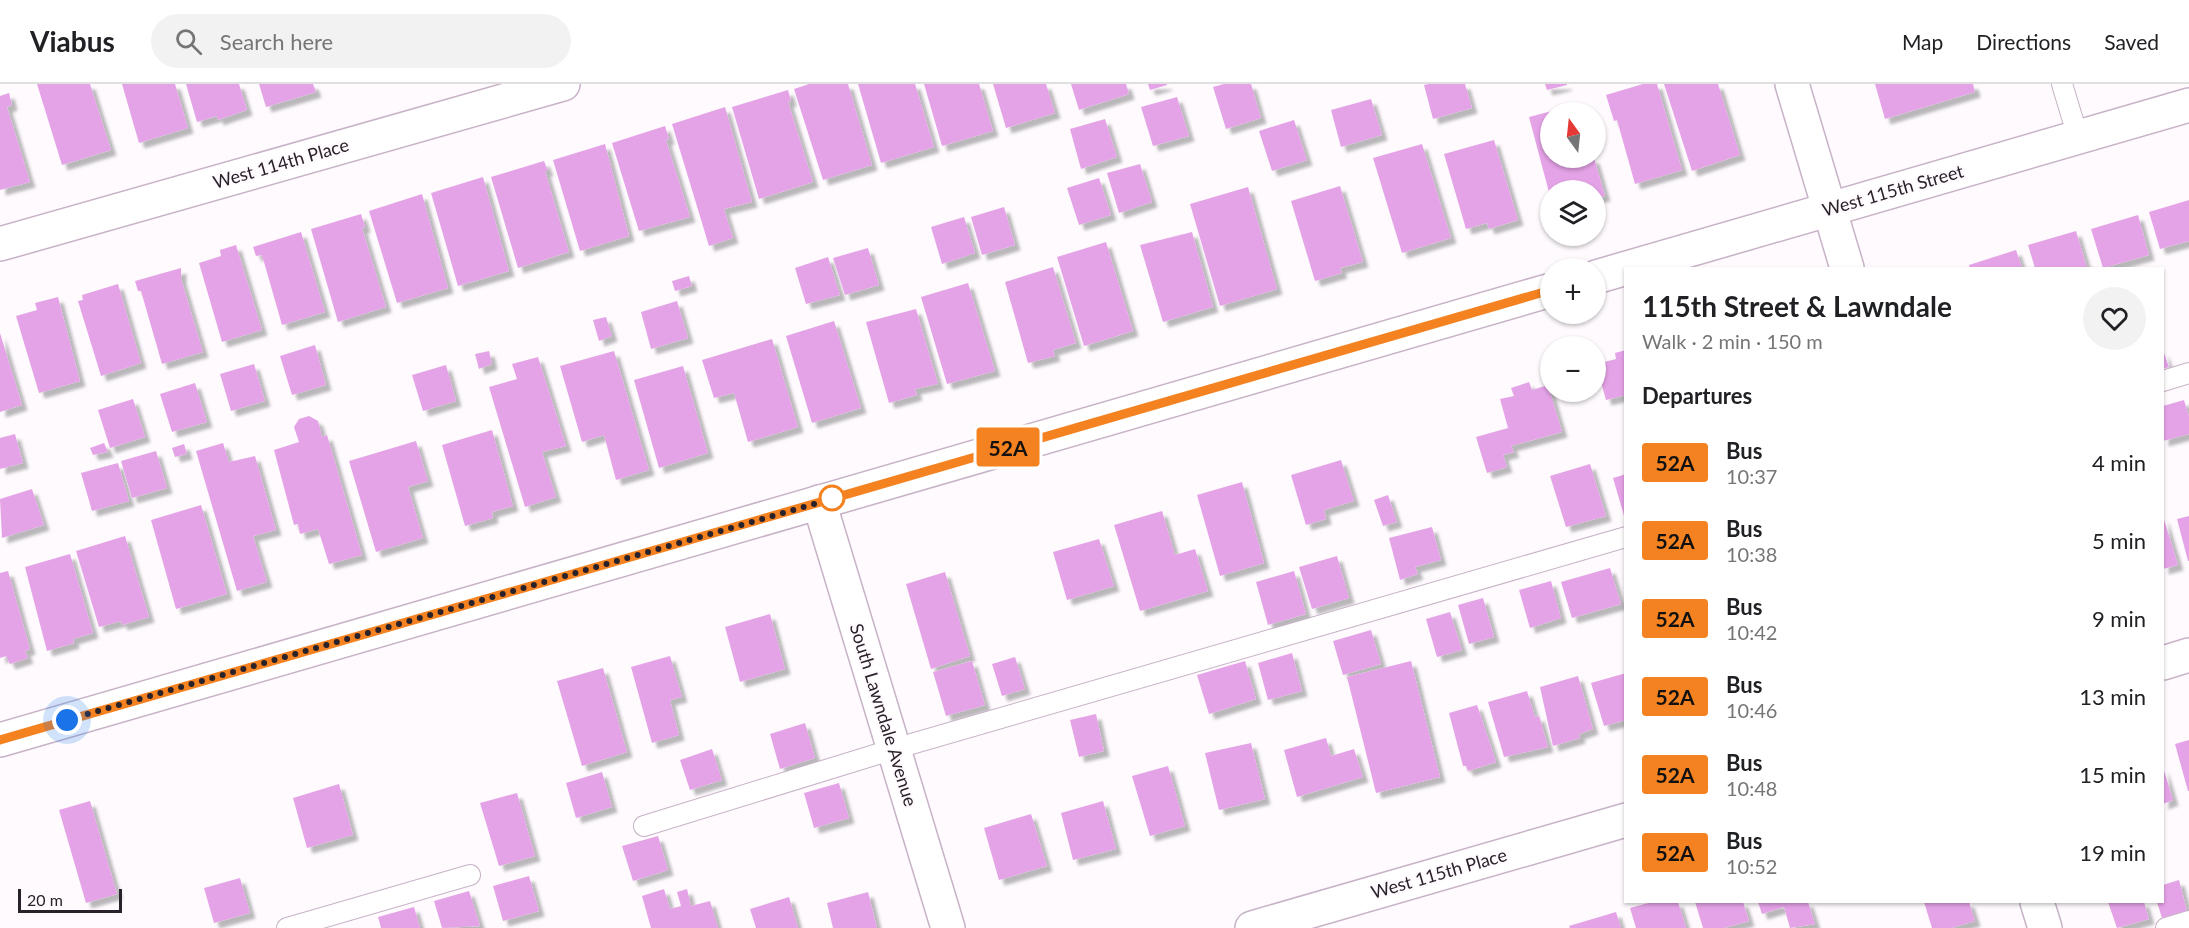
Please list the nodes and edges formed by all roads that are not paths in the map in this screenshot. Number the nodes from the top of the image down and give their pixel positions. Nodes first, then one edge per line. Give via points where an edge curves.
1 (563, 84) edge
2 (1792, 84) edge
3 (2062, 84) edge
4 (2189, 105) edge
5 (2078, 137) junction
6 (1830, 209) junction
7 (0, 244) edge
8 (1630, 267) edge
9 (1848, 267) edge
10 (1624, 269) edge
11 (1606, 274) edge
12 (1540, 293) edge
13 (2189, 373) edge
14 (2164, 381) edge
15 (819, 502) junction
16 (1624, 538) edge
17 (2189, 655) edge
18 (2164, 663) edge
19 (0, 740) edge
20 (894, 749) junction
21 (1624, 820) edge
22 (645, 826) dead end
23 (470, 875) dead end
24 (2037, 903) edge
25 (2189, 921) edge
26 (287, 928) edge
27 (948, 928) edge
28 (1252, 928) edge
29 (2045, 928) edge
30 (2166, 928) edge

1 - 7 street, West 114th Place
2 - 6 street
3 - 5 lane
4 - 5 street, West 115th Street
5 - 6 street, West 115th Street
6 - 8 street, West 115th Street
6 - 9 street
10 - 11 street, West 115th Street
12 - 15 street
13 - 14 lane
15 - 19 street
15 - 20 street, South Lawndale Avenue
16 - 20 lane
17 - 18 street
20 - 22 lane
20 - 27 street, South Lawndale Avenue
21 - 28 street, West 115th Place
23 - 26 lane
24 - 29 street
25 - 30 lane

